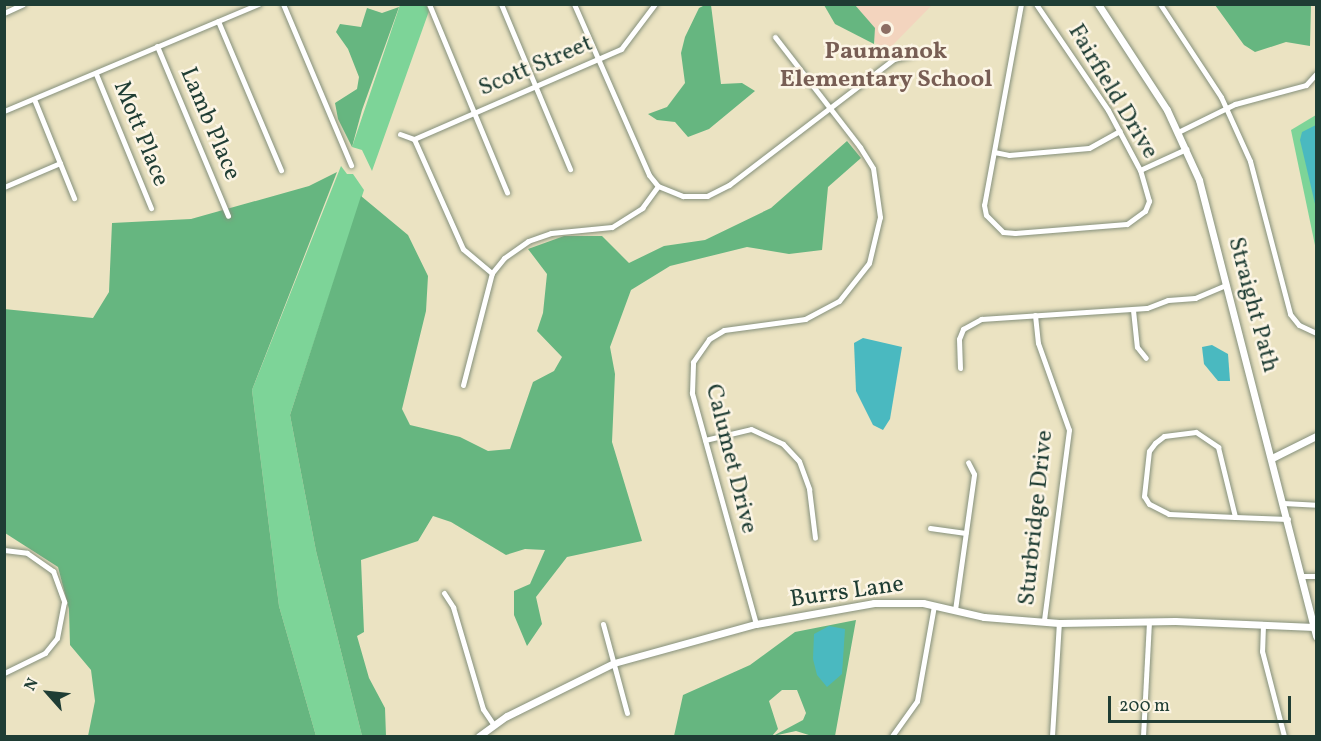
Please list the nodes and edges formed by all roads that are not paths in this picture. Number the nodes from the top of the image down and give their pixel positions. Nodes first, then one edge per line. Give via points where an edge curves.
1 (23, 4) edge
2 (258, 4) edge
3 (283, 4) edge
4 (429, 4) edge
5 (501, 4) edge
6 (574, 4) edge
7 (655, 4) edge
8 (1021, 4) edge
9 (1036, 4) edge
10 (1098, 4) edge
11 (1160, 4) edge
12 (4, 13) edge
13 (218, 21) junction
14 (775, 37) dead end
15 (157, 46) junction
16 (913, 54) dead end
17 (597, 60) junction
18 (96, 74) junction
19 (1317, 74) edge
20 (536, 86) junction
21 (34, 99) junction
22 (829, 107) junction
23 (1227, 109) junction
24 (4, 111) edge
25 (474, 113) junction
26 (1120, 131) junction
27 (1178, 132) junction
28 (400, 134) dead end
29 (414, 139) junction
30 (1186, 148) junction
31 (994, 152) junction
32 (60, 163) junction
33 (351, 165) dead end
34 (570, 169) dead end
35 (281, 170) dead end
36 (1140, 170) junction
37 (4, 186) edge
38 (658, 186) junction
39 (507, 192) dead end
40 (74, 198) dead end
41 (151, 208) dead end
42 (228, 216) dead end
43 (492, 273) junction
44 (1226, 285) junction
45 (1133, 310) junction
46 (1035, 315) junction
47 (1317, 333) edge
48 (1146, 358) dead end
49 (960, 368) dead end
50 (463, 385) dead end
51 (1317, 436) edge
52 (705, 440) junction
53 (1272, 458) junction
54 (968, 462) dead end
55 (1283, 503) junction
56 (1317, 505) edge
57 (1235, 517) junction
58 (1288, 519) junction
59 (930, 528) dead end
60 (966, 533) junction
61 (815, 538) dead end
62 (4, 550) edge
63 (1302, 576) junction
64 (1317, 576) edge
65 (444, 593) dead end
66 (934, 606) junction
67 (956, 610) junction
68 (1044, 621) junction
69 (1149, 621) junction
70 (1059, 623) junction
71 (603, 624) dead end
72 (756, 624) junction
73 (1263, 625) junction
74 (1314, 627) junction
75 (1317, 636) edge
76 (614, 663) junction
77 (4, 673) edge
78 (627, 713) dead end
79 (493, 724) junction
80 (479, 736) edge
81 (892, 736) edge
82 (1052, 736) edge
83 (1143, 736) edge
84 (1284, 736) edge

1 - 12 street
2 - 13 street
3 - 33 street
4 - 25 street
5 - 20 street
6 - 17 street
7 - 17 street, Scott Street via 621,49
8 - 31 street, Fairfield Drive
9 - 26 street, Fairfield Drive
10 - 27 street, Straight Path via 1148,78
11 - 23 street
13 - 15 street
13 - 35 street
14 - 22 street, Calumet Drive
15 - 18 street
15 - 42 street, Lamb Place
16 - 22 street via 894,59
17 - 20 street, Scott Street
17 - 38 street via 642,162
18 - 21 street
18 - 41 street, Mott Place
19 - 23 street via 1296,88
20 - 25 street, Scott Street
20 - 34 street
21 - 24 street
21 - 32 street
22 - 38 street via 717,192 683,196
22 - 52 street, Calumet Drive via 873,168 880,217 868,263 852,288 818,313 788,323 724,330 709,339 698,352 691,375
23 - 27 street
23 - 47 street via 1250,161 1290,314 1299,325
25 - 29 street, Scott Street
25 - 39 street
26 - 31 street via 1089,148 1009,155
26 - 36 street, Fairfield Drive
27 - 30 street, Straight Path
28 - 29 street
29 - 43 street via 458,241 471,258
30 - 36 street
30 - 44 street, Straight Path via 1199,180
31 - 36 street, Fairfield Drive via 984,205 986,215 1003,232 1127,224 1145,212 1149,201
32 - 37 street
32 - 40 street
38 - 43 street via 628,219 595,230 566,230 528,242 504,258
43 - 50 street
44 - 45 street via 1195,298
44 - 53 street, Straight Path
45 - 46 street
45 - 48 street via 1137,347
46 - 49 street via 972,322 963,328 959,339
46 - 68 street, Sturbridge Drive via 1038,343 1069,430
51 - 53 street
52 - 61 street via 751,429 783,444 799,461 809,489
52 - 72 street, Calumet Drive
53 - 55 street, Straight Path
54 - 60 street via 974,474
55 - 56 street
55 - 58 street, Straight Path
57 - 57 street via 1169,514 1149,504 1143,486 1149,451 1155,442 1164,436 1196,432 1218,447
57 - 58 street
58 - 63 street, Straight Path
59 - 60 street
60 - 67 street
62 - 77 street via 27,553 53,571 64,602 57,638 45,652
63 - 64 street
63 - 74 street, Straight Path
65 - 79 street via 453,607 483,709
66 - 67 street, Burrs Lane
66 - 72 street, Burrs Lane via 891,601
66 - 81 street via 917,701
67 - 68 street, Burrs Lane via 984,617
68 - 70 street, Burrs Lane
69 - 70 street, Burrs Lane
69 - 73 street, Burrs Lane
69 - 83 street
70 - 82 street
71 - 76 street
72 - 76 street, Burrs Lane
73 - 74 street, Burrs Lane
73 - 84 street via 1262,651
74 - 75 street, Straight Path
76 - 78 street
76 - 79 street, Burrs Lane
79 - 80 street, Burrs Lane

